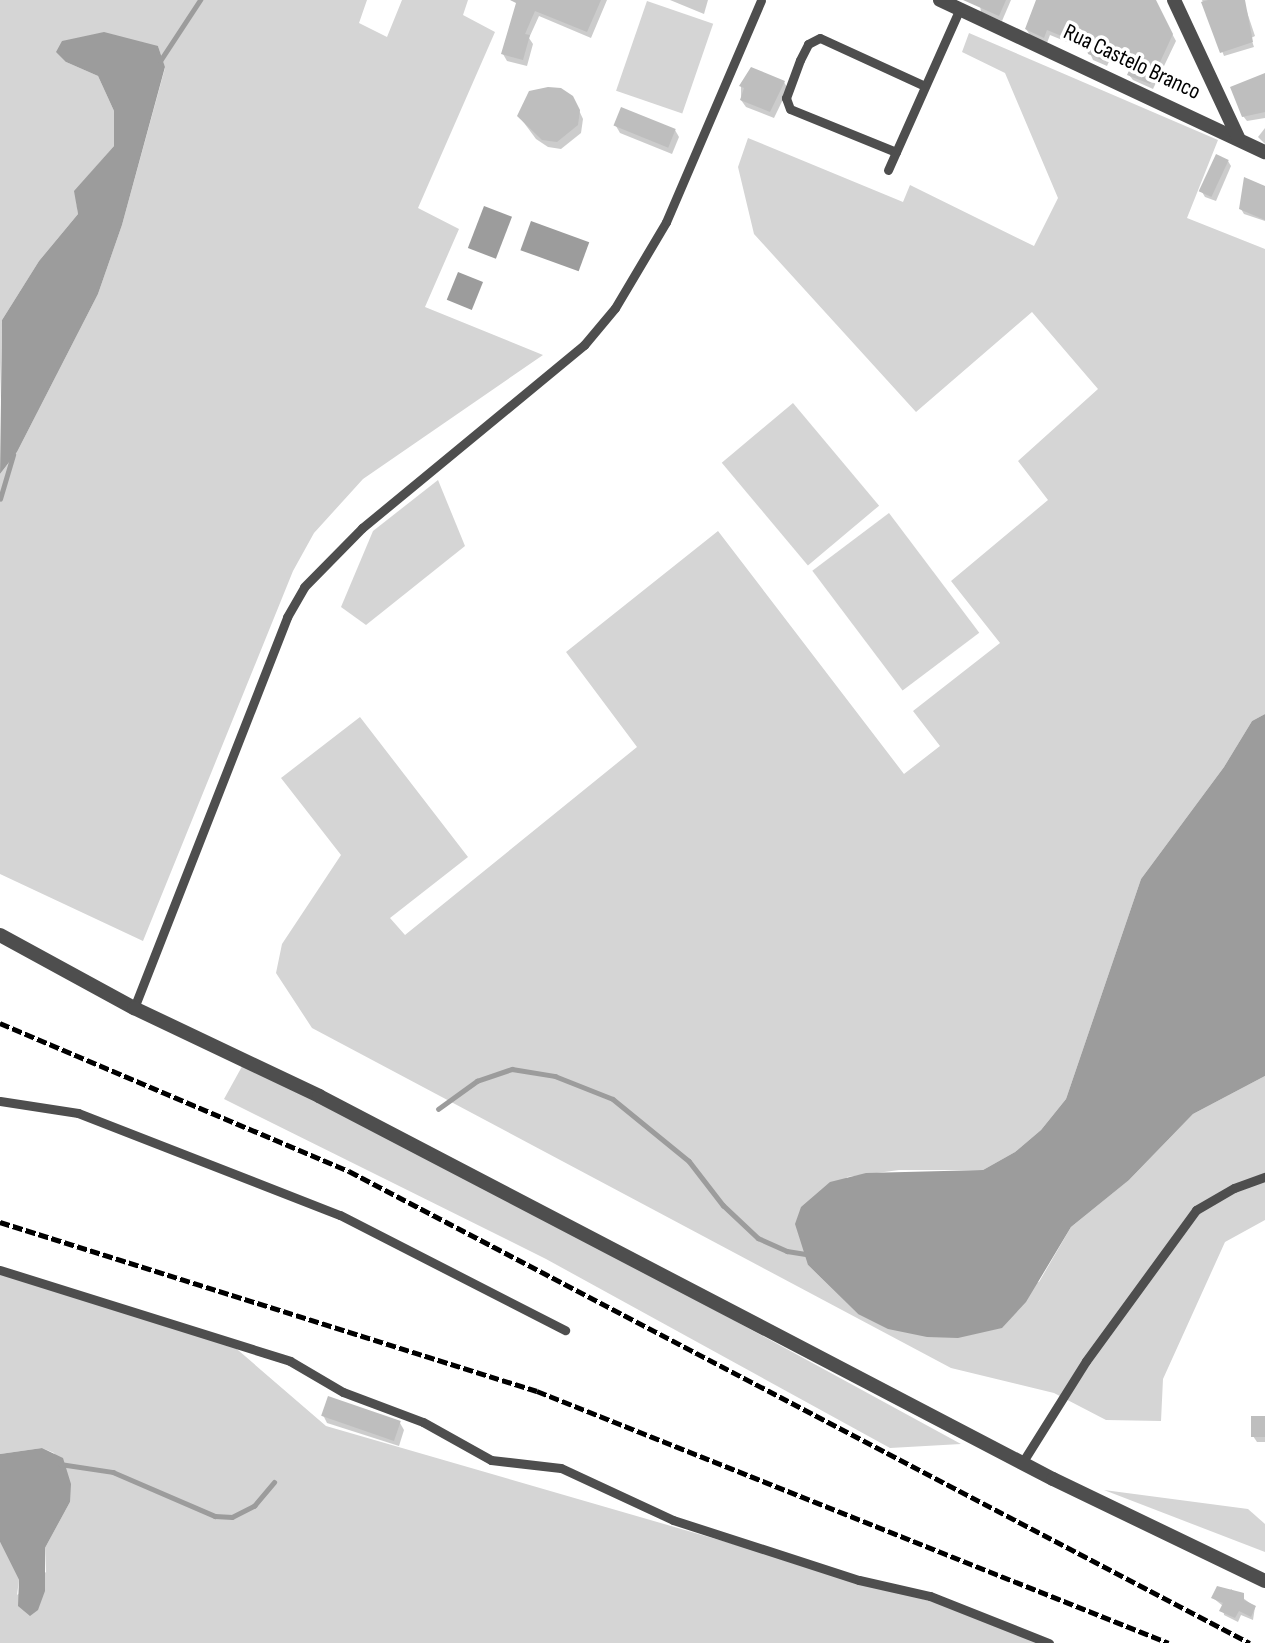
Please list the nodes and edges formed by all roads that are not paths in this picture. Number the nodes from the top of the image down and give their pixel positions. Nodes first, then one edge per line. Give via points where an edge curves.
1 (761, 0) edge
2 (940, 0) edge
3 (1174, 0) edge
4 (961, 4) edge
5 (925, 86) junction
6 (1238, 137) junction
7 (896, 152) junction
8 (1265, 152) edge
9 (888, 170) dead end
10 (0, 935) edge
11 (134, 1008) junction
12 (0, 1101) edge
13 (1265, 1177) edge
14 (0, 1270) edge
15 (565, 1330) dead end
16 (1023, 1463) junction
17 (1265, 1581) edge
18 (1049, 1643) edge

1 - 11 lane via 666,222 615,308 583,345 362,528 304,587 287,617
2 - 4 street, Rua Castelo Branco
3 - 6 street
4 - 5 lane
4 - 6 street, Rua Castelo Branco
5 - 7 lane
5 - 7 lane via 820,38 808,44 800,60 786,98 790,109
6 - 8 street, Rua Castelo Branco
7 - 9 lane
10 - 11 street
11 - 16 street via 319,1096
12 - 15 lane via 78,1113 340,1215
13 - 16 lane via 1196,1210 1086,1361
14 - 18 lane via 290,1361 343,1392 423,1422 491,1460 561,1468 673,1520 859,1580 930,1595
16 - 17 street

